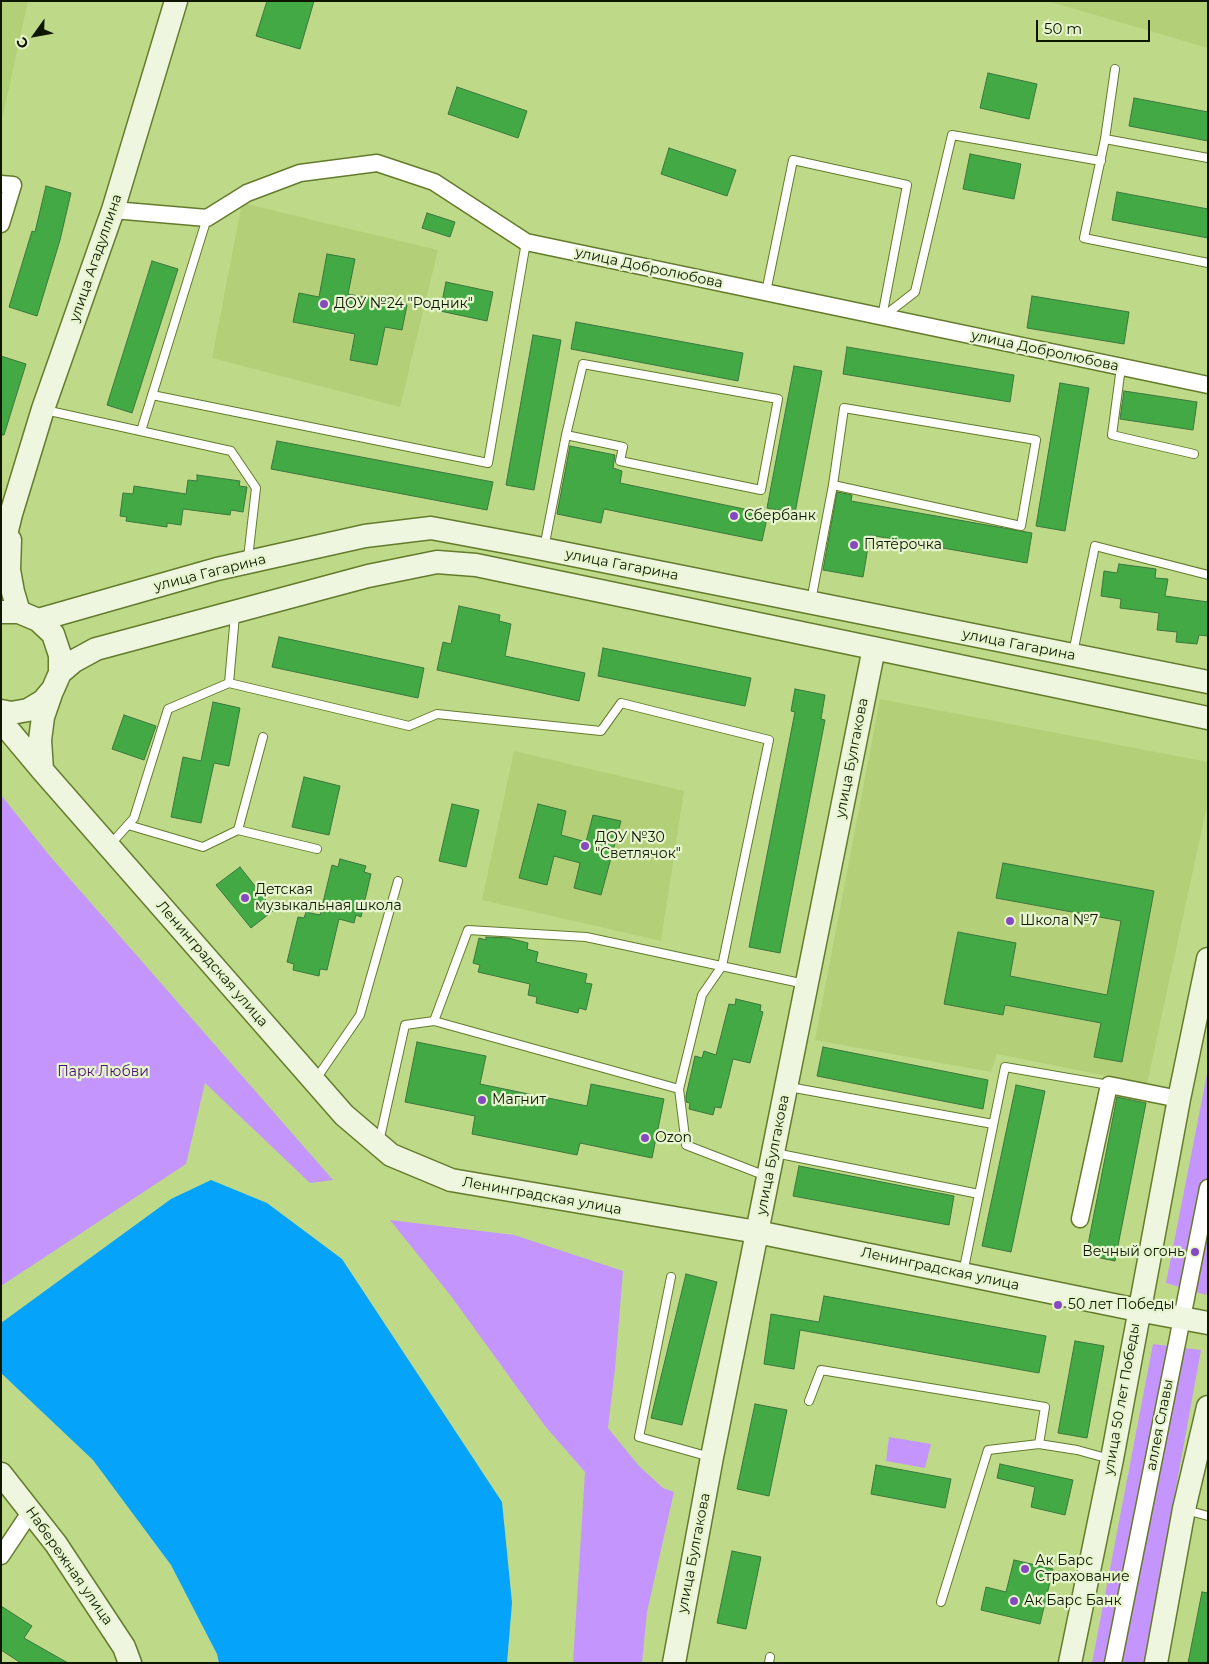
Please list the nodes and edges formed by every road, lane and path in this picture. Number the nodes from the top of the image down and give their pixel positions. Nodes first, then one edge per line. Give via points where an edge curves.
1 (176, 1) edge
2 (1115, 69) dead end
3 (1105, 139) junction
4 (1208, 158) edge
5 (1101, 161) junction
6 (1, 184) edge
7 (114, 210) junction
8 (207, 218) junction
9 (1, 224) edge
10 (526, 242) junction
11 (1208, 263) edge
12 (766, 292) junction
13 (882, 317) junction
14 (1121, 367) junction
15 (1208, 385) edge
16 (152, 395) junction
17 (43, 410) junction
18 (141, 431) junction
19 (566, 435) junction
20 (1194, 454) dead end
21 (833, 486) junction
22 (12, 514) junction
23 (544, 549) junction
24 (1, 556) edge
25 (248, 563) junction
26 (1208, 575) edge
27 (810, 603) junction
28 (235, 612) junction
29 (20, 614) edge
30 (874, 648) junction
31 (1072, 655) junction
32 (56, 682) junction
33 (1208, 682) edge
34 (229, 683) junction
35 (1, 711) edge
36 (1208, 718) edge
37 (1, 721) edge
38 (263, 737) dead end
39 (42, 770) junction
40 (128, 825) junction
41 (238, 830) junction
42 (108, 846) junction
43 (316, 849) dead end
44 (398, 881) dead end
45 (1208, 959) edge
46 (722, 966) junction
47 (807, 985) junction
48 (434, 1021) junction
49 (314, 1081) junction
50 (1109, 1084) junction
51 (786, 1086) junction
52 (679, 1089) junction
53 (1179, 1098) junction
54 (993, 1124) junction
55 (379, 1144) junction
56 (773, 1152) junction
57 (768, 1176) junction
58 (1208, 1188) edge
59 (979, 1194) junction
60 (1080, 1219) dead end
61 (757, 1232) junction
62 (963, 1274) junction
63 (671, 1277) dead end
64 (1138, 1310) junction
65 (1181, 1317) junction
66 (1208, 1323) edge
67 (810, 1401) dead end
68 (1208, 1406) edge
69 (1039, 1444) junction
70 (712, 1457) junction
71 (1112, 1459) junction
72 (1, 1474) edge
73 (1184, 1509) junction
74 (31, 1511) junction
75 (1208, 1516) edge
76 (1, 1556) edge
77 (941, 1602) dead end
78 (130, 1663) edge
79 (674, 1663) edge
80 (1070, 1663) edge
81 (1113, 1663) edge
82 (1156, 1663) edge

1 - 7 street, улица Агадуллина
2 - 3 lane
3 - 4 lane
3 - 5 lane
5 - 11 lane via 1084,238
5 - 13 lane via 952,135 915,292
6 - 9 street via 13,185
7 - 8 street
7 - 17 street, улица Агадуллина
8 - 10 street, улица Добролюбова via 247,193 300,173 377,163 434,182
8 - 16 lane
10 - 12 street, улица Добролюбова
10 - 16 lane via 488,463
12 - 13 street, улица Добролюбова
12 - 13 lane via 793,160 907,185
13 - 14 street, улица Добролюбова
14 - 15 street, улица Добролюбова
14 - 20 lane via 1112,435
16 - 18 lane
17 - 18 lane
17 - 22 street, улица Агадуллина
18 - 25 lane via 231,452 256,488
19 - 19 lane via 623,447 620,461 761,490 778,399 583,364
19 - 23 lane
21 - 21 lane via 1021,526 1036,440 844,408
21 - 27 lane
22 - 24 street
22 - 29 street via 9,570
23 - 25 street, улица Гагарина via 431,528 365,536
23 - 27 street, улица Гагарина
25 - 29 street, улица Гагарина
26 - 31 lane via 1095,546
27 - 31 street, улица Гагарина
28 - 30 street via 368,576 437,562 476,565
28 - 32 street via 96,649 74,660
28 - 34 lane
29 - 32 street via 53,634 60,655
30 - 36 street
30 - 47 street, улица Булгакова
31 - 33 street, улица Гагарина
32 - 35 street via 43,701 28,710
32 - 39 street via 43,717 40,740
34 - 40 lane via 168,708 134,818
34 - 46 lane via 409,726 437,714 601,731 621,704 769,740
37 - 39 street, Ленинградская улица
38 - 41 lane
39 - 42 street, Ленинградская улица
40 - 41 lane via 203,847
40 - 42 lane
41 - 43 lane
42 - 49 street, Ленинградская улица
44 - 49 lane via 360,1015
45 - 53 street, улица 50 лет Победы
46 - 47 lane
46 - 48 lane via 586,937 468,930
46 - 52 lane via 702,995
47 - 51 street, улица Булгакова
48 - 52 lane
48 - 55 lane via 405,1024
49 - 55 street, Ленинградская улица via 344,1115
50 - 53 street
50 - 54 lane via 1005,1067
50 - 60 street
51 - 54 lane
51 - 56 street, улица Булгакова
52 - 57 lane via 686,1145
53 - 64 street, улица 50 лет Победы
54 - 59 lane
55 - 61 street, Ленинградская улица via 391,1155 451,1180
56 - 57 street, улица Булгакова
56 - 59 lane
57 - 61 street, улица Булгакова
58 - 65 street, аллея Славы
59 - 62 lane
61 - 62 street, Ленинградская улица
61 - 70 street, улица Булгакова
62 - 64 street, Ленинградская улица
63 - 70 lane via 640,1438
64 - 65 street, Ленинградская улица
64 - 71 street, улица 50 лет Победы
65 - 66 street, Ленинградская улица
65 - 81 street, аллея Славы
67 - 69 lane via 821,1370 1045,1406
68 - 73 street
69 - 71 lane
69 - 77 lane via 988,1450
70 - 79 street, улица Булгакова
71 - 80 street, улица 50 лет Победы
72 - 74 street, Набережная улица
73 - 75 lane
73 - 82 street
74 - 76 street
74 - 78 street, Набережная улица via 124,1647

